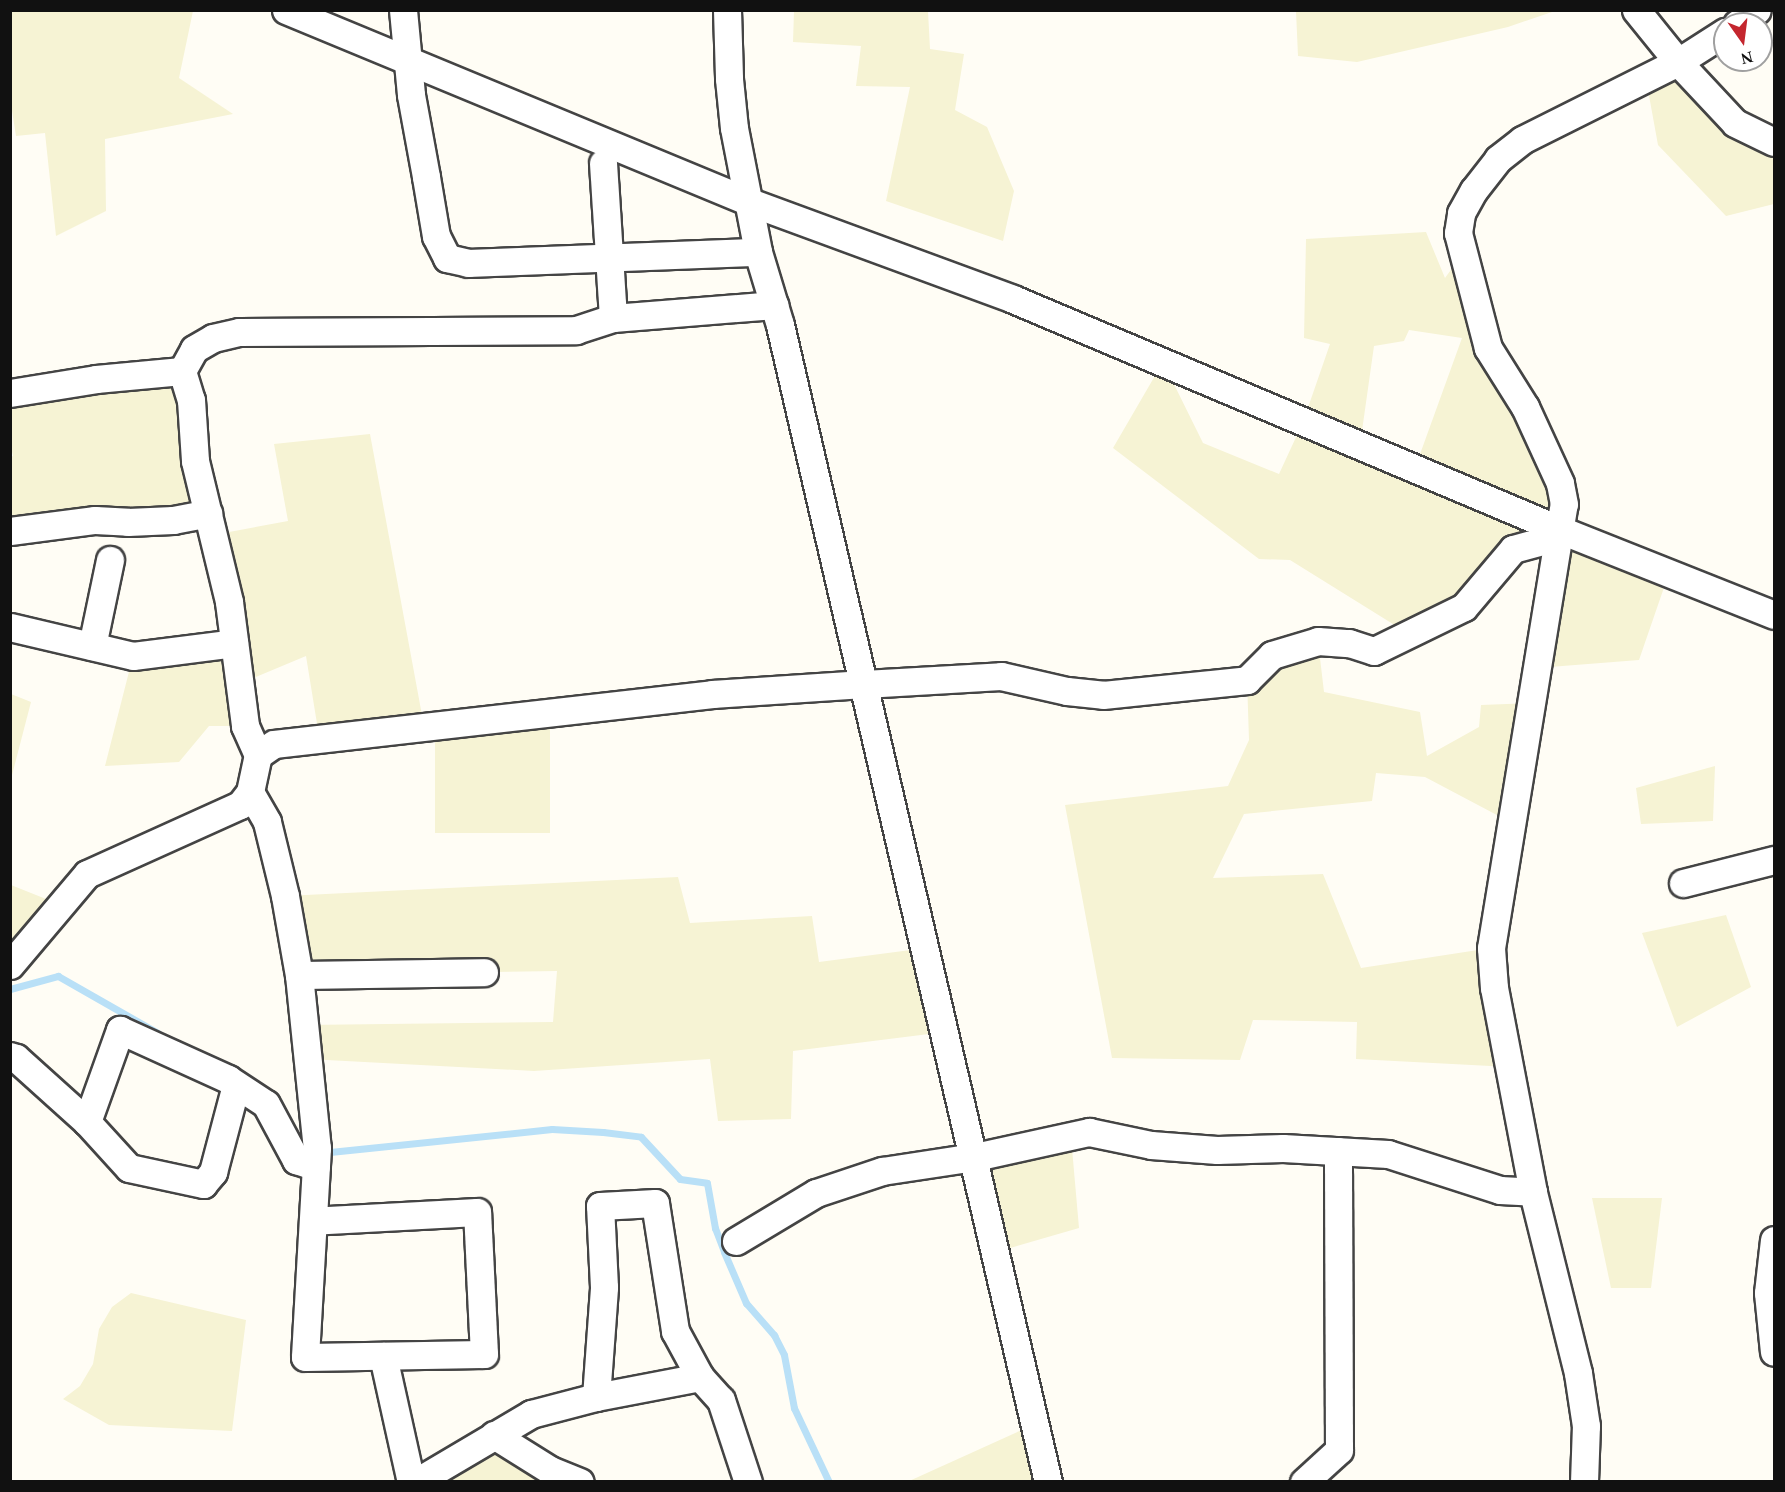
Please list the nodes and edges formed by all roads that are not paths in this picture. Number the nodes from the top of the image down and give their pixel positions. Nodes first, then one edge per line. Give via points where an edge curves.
1 (286, 10) edge
2 (403, 10) edge
3 (727, 10) edge
4 (1636, 10) edge
5 (1713, 40) edge
6 (408, 61) junction
7 (1678, 62) junction
8 (1774, 142) edge
9 (603, 163) dead end
10 (750, 202) junction
11 (758, 252) junction
12 (608, 258) junction
13 (774, 305) junction
14 (613, 318) junction
15 (182, 371) junction
16 (10, 393) edge
17 (207, 513) junction
18 (10, 531) edge
19 (1558, 533) junction
20 (110, 560) dead end
21 (1774, 615) edge
22 (10, 627) edge
23 (234, 643) junction
24 (92, 646) junction
25 (864, 684) junction
26 (258, 755) junction
27 (250, 792) junction
28 (1774, 860) edge
29 (1683, 883) dead end
30 (10, 965) edge
31 (484, 972) dead end
32 (299, 975) junction
33 (10, 1056) edge
34 (236, 1084) junction
35 (87, 1122) junction
36 (1338, 1151) junction
37 (975, 1157) junction
38 (316, 1167) junction
39 (1533, 1192) junction
40 (313, 1221) junction
41 (1774, 1240) edge
42 (736, 1241) dead end
43 (1774, 1352) edge
44 (383, 1356) junction
45 (700, 1377) junction
46 (596, 1397) junction
47 (494, 1435) junction
48 (411, 1482) edge
49 (416, 1482) edge
50 (580, 1482) edge
51 (748, 1482) edge
52 (1048, 1482) edge
53 (1304, 1482) edge
54 (1584, 1482) edge

1 - 6 street
2 - 6 street
3 - 10 street via 734,128
4 - 7 street
5 - 7 street
6 - 10 street
6 - 12 street via 436,236 447,258 468,263
7 - 8 street via 1735,123
7 - 19 street via 1522,140 1498,159 1461,213 1458,233 1488,348 1525,407 1560,483 1564,504
9 - 12 street
10 - 11 street
10 - 19 street via 1013,299
11 - 12 street
11 - 13 street
12 - 14 street
13 - 14 street
13 - 25 street
14 - 15 street via 576,330 239,332 213,338 194,349
15 - 16 street
15 - 17 street via 191,400 195,461
17 - 18 street via 173,520 95,520
17 - 23 street via 229,602
19 - 21 street
19 - 25 street via 1513,549 1464,607 1374,651 1349,643 1318,641 1272,655 1247,680 1103,695 1001,676
19 - 39 street via 1491,948 1494,988
20 - 24 street
22 - 24 street
23 - 24 street via 133,656
23 - 26 street via 245,726
25 - 26 street via 712,694 297,739 274,744
25 - 37 street
26 - 27 street
27 - 30 street via 240,805 87,874
27 - 32 street via 267,822
28 - 29 street
31 - 32 street
32 - 38 street
33 - 35 street
34 - 35 street via 120,1030
34 - 35 street via 213,1172 202,1184 129,1168
34 - 38 street via 266,1104 296,1160
36 - 37 street via 1150,1145 1089,1132
36 - 39 street via 1388,1154 1500,1190
36 - 53 street via 1339,1450
37 - 42 street via 882,1171 816,1193
37 - 52 street
38 - 40 street
39 - 54 street via 1578,1373 1586,1426
40 - 44 street via 305,1357
40 - 44 street via 477,1212 484,1354
41 - 43 street via 1768,1293
44 - 48 street
45 - 46 street
45 - 46 street via 675,1331 655,1203 600,1206 604,1287
45 - 51 street via 721,1400
46 - 47 street via 531,1414
47 - 49 street
47 - 50 street via 550,1470

